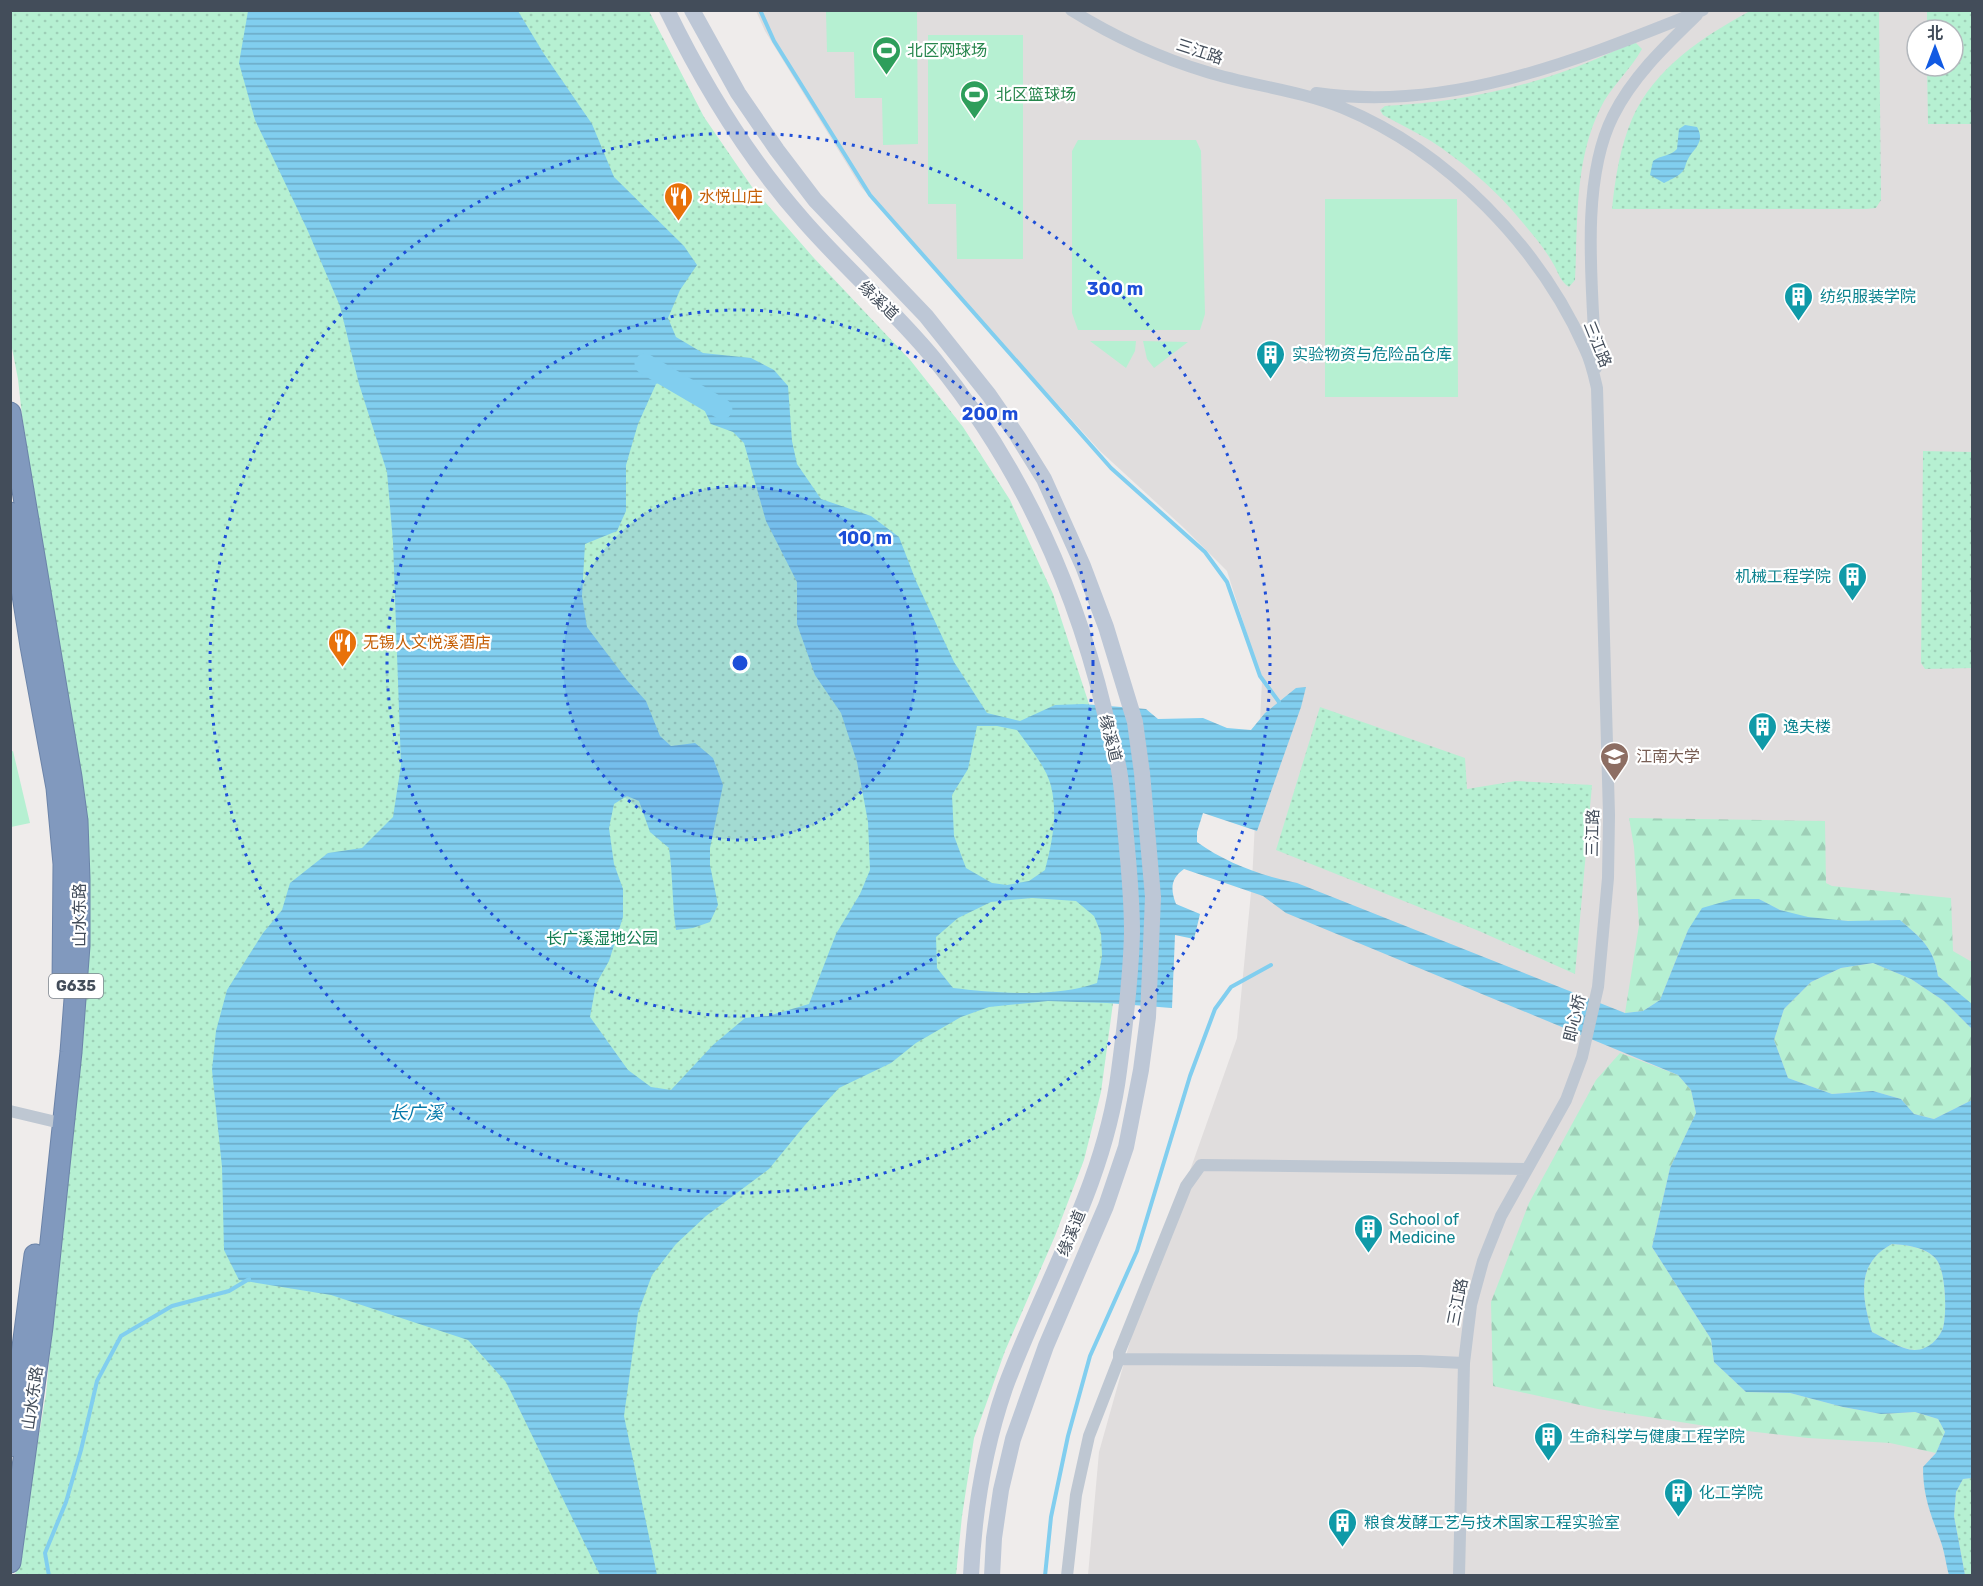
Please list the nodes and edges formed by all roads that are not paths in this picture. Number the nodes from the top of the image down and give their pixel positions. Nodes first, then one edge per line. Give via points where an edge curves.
1 (668, 10) edge
2 (692, 10) edge
3 (1071, 10) edge
4 (1702, 11) edge
5 (1280, 88) junction
6 (1597, 388) junction
7 (10, 413) edge
8 (10, 513) edge
9 (18, 610) edge
10 (1598, 987) joint
11 (1581, 1057) joint
12 (10, 1111) edge
13 (52, 1121) junction
14 (1527, 1169) junction
15 (1119, 1359) junction
16 (1464, 1364) junction
17 (10, 1446) edge
18 (10, 1562) edge
19 (971, 1575) edge
20 (992, 1575) edge
21 (1067, 1575) edge
22 (1458, 1575) edge

1 - 19 main road, 缘溪道 via 694,65 761,167 853,275 909,329 993,439 1029,502 1074,606 1095,670 1119,772 1132,933 1119,1076 1096,1171 1009,1380 989,1440 978,1492
2 - 20 main road, 缘溪道 via 738,93 815,200 926,316 1018,437 1064,522 1106,627 1135,722 1154,897 1148,1017 1141,1070 1126,1147 1106,1206 1046,1346 1013,1439 1001,1490
3 - 5 street, 三江路 via 1153,52 1207,72
4 - 5 street via 1562,64 1461,90 1348,98
4 - 6 street via 1627,92 1612,117 1601,148 1591,215
5 - 6 street, 三江路 via 1343,108 1400,137 1477,199 1516,238 1546,279 1586,351
6 - 10 street, 三江路 via 1609,815 1608,878
7 - 18 highway, 山水东路 / G635 via 77,821 79,946 42,1327
8 - 9 highway, 山水东路 / G635
9 - 13 highway, 山水东路 / G635 via 57,788 64,864 62,1008
10 - 11 street, 即心桥
11 - 14 street, 三江路 via 1566,1100
12 - 13 street
13 - 17 highway, 山水东路 / G635
14 - 15 street via 1200,1165 1186,1186
14 - 16 street, 三江路 via 1501,1215 1483,1261 1471,1305
15 - 16 street
15 - 21 street via 1089,1436 1076,1494
16 - 22 street, 三江路

